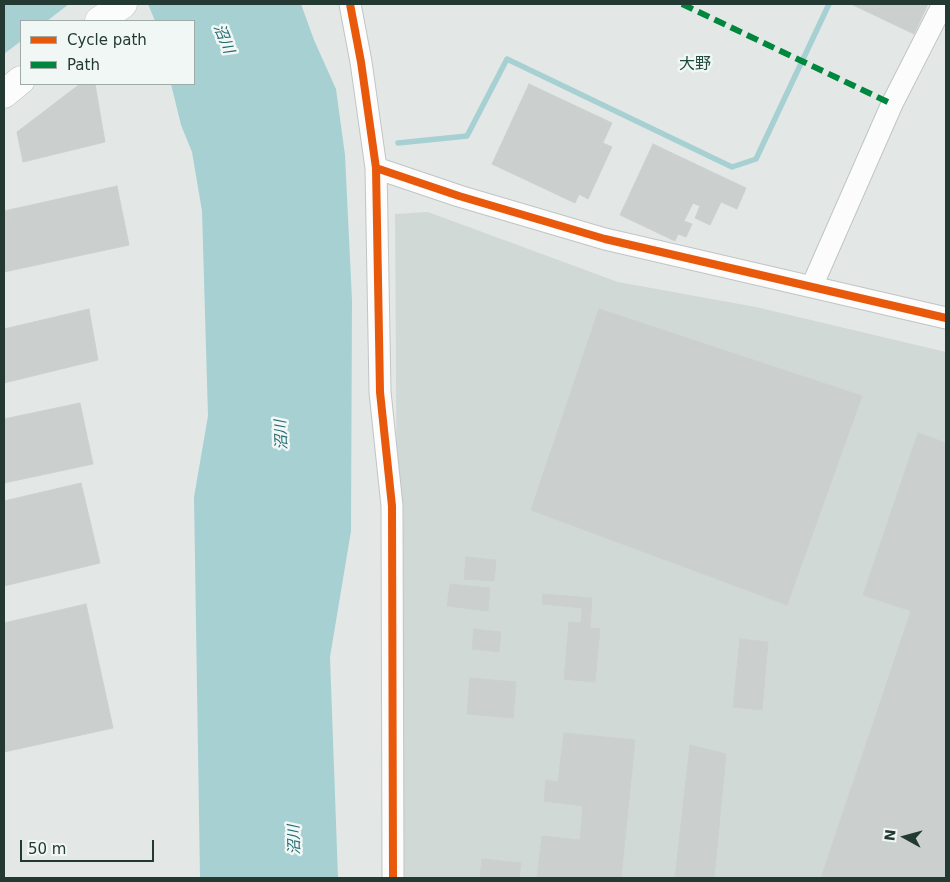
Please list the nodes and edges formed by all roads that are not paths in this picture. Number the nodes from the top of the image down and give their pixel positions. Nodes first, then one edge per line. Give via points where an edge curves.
1 (350, 4) edge
2 (943, 4) edge
3 (20, 81) edge
4 (4, 94) edge
5 (376, 168) junction
6 (812, 286) junction
7 (946, 318) edge
8 (393, 878) edge

1 - 5 street
2 - 6 street via 892,104
3 - 4 main road
5 - 6 street via 605,239
5 - 8 street via 380,392 392,506
6 - 7 street

